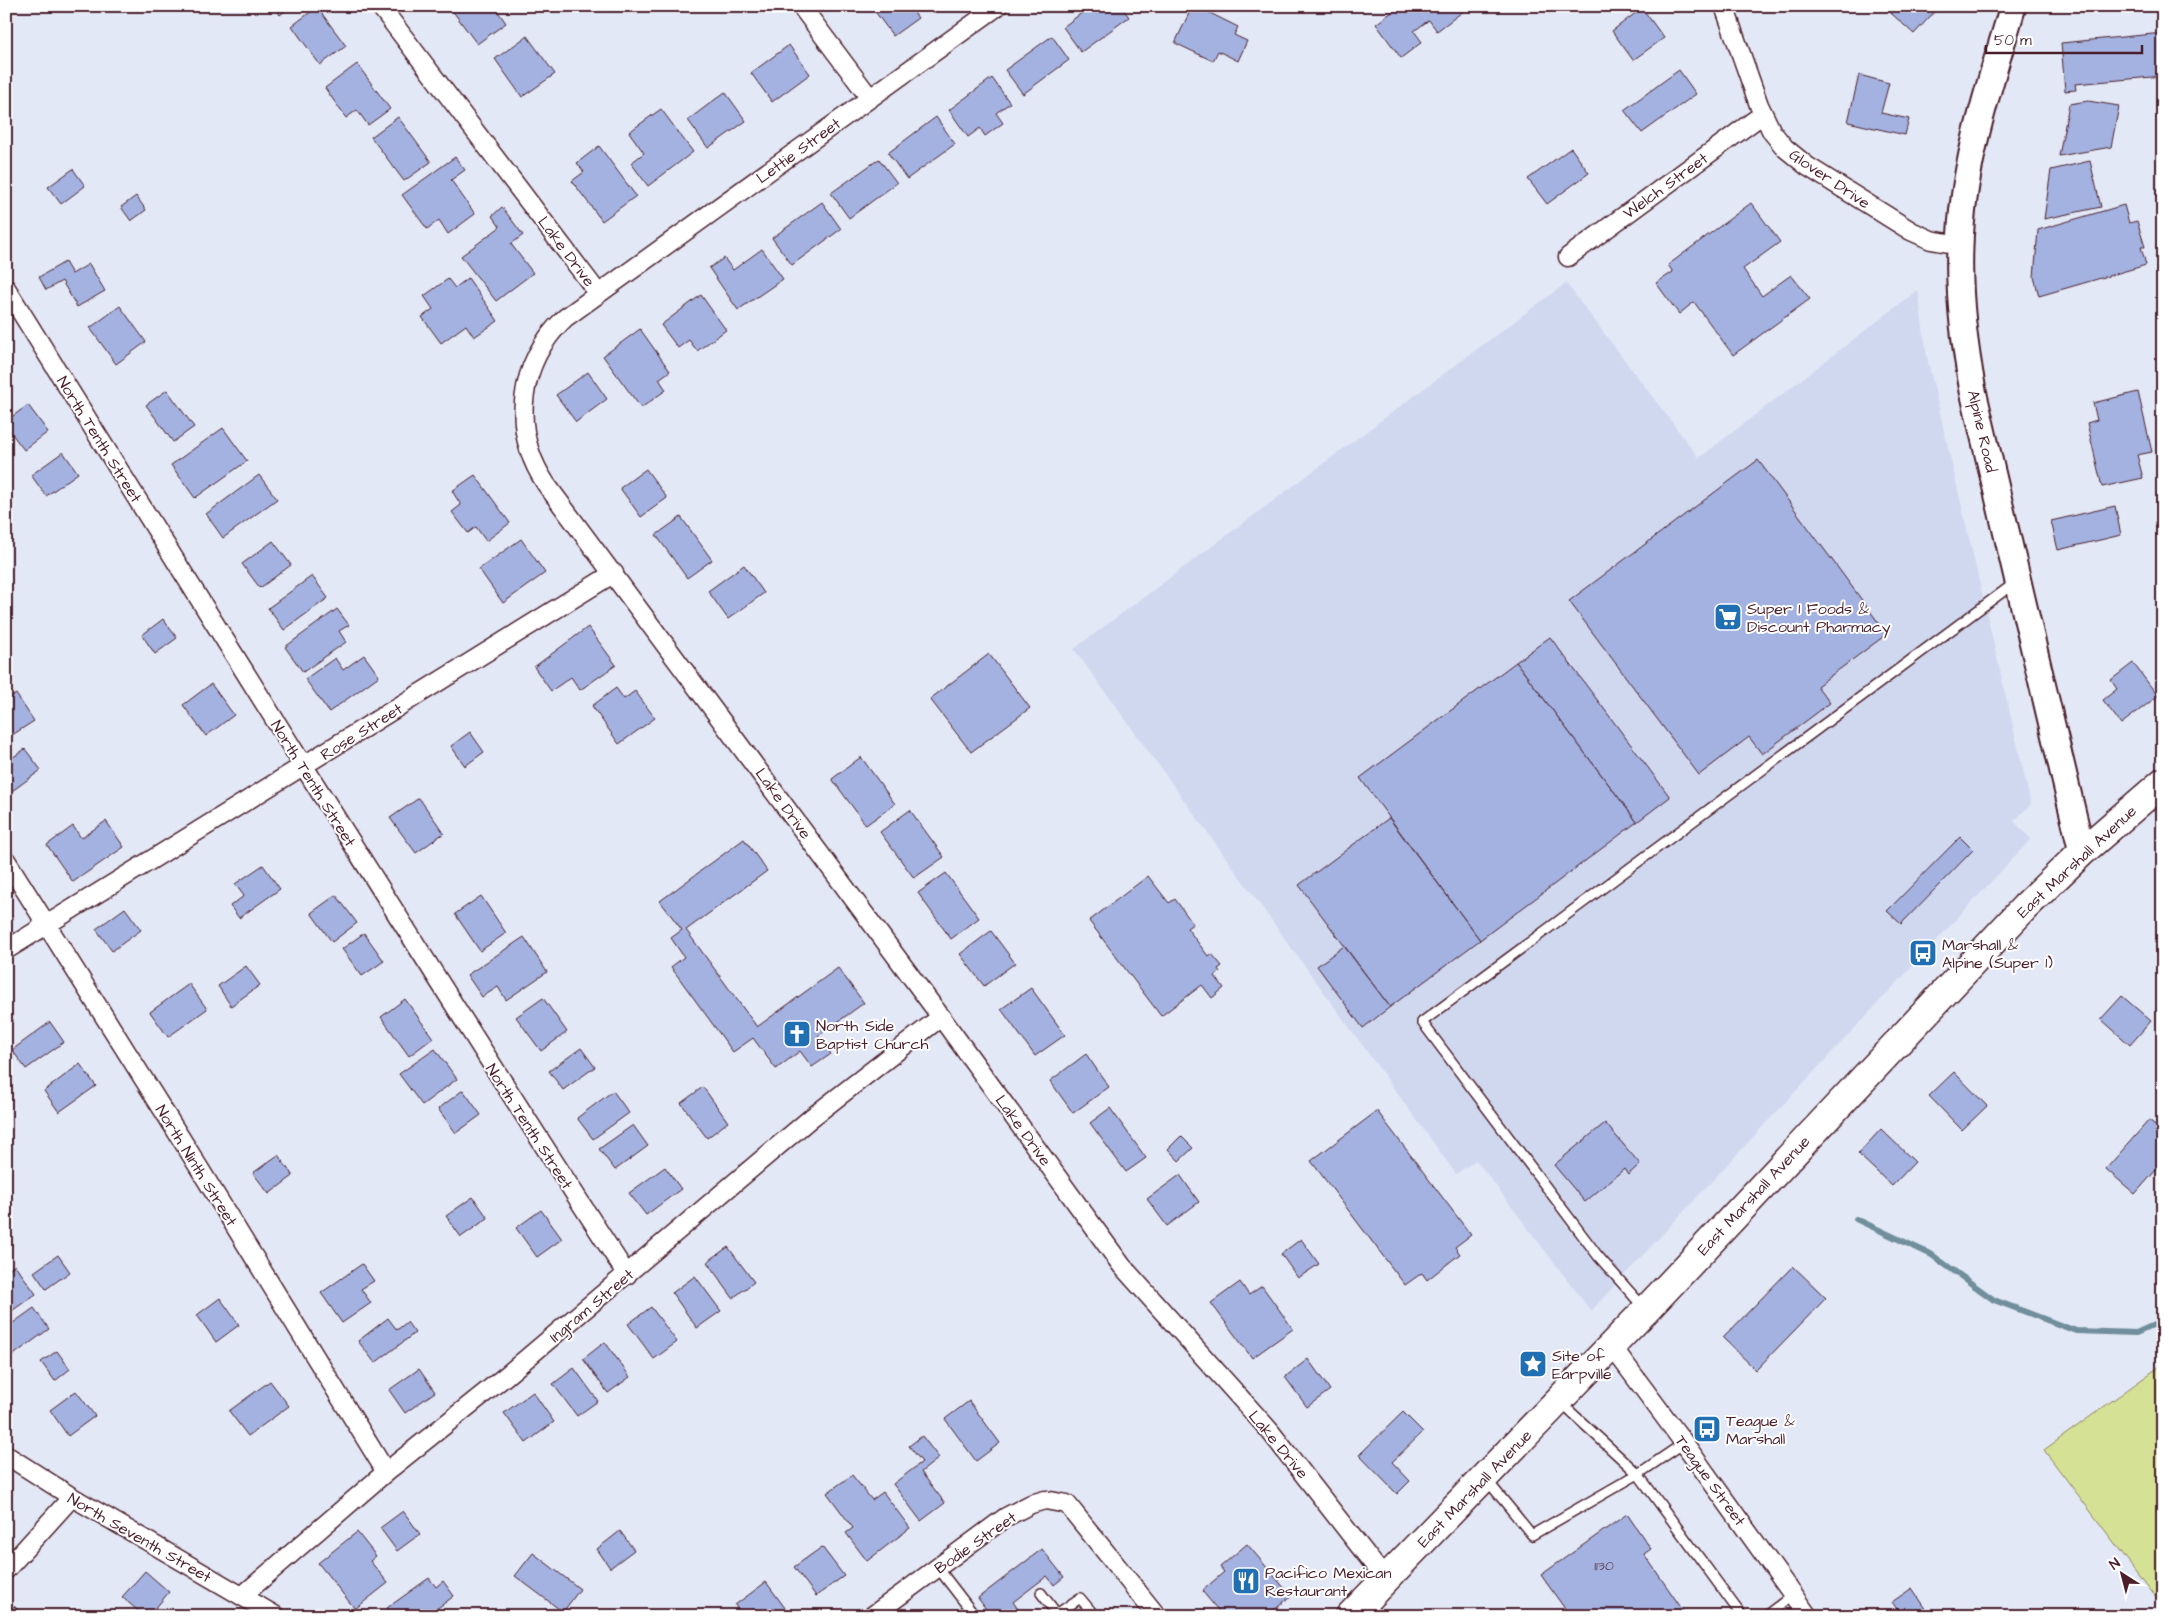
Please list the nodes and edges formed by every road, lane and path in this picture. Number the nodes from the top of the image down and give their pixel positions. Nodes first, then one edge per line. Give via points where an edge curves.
1 (380, 6) edge
2 (801, 6) edge
3 (998, 6) edge
4 (1724, 6) edge
5 (2013, 6) edge
6 (870, 98) junction
7 (1762, 114) junction
8 (1960, 245) junction
9 (1568, 257) dead end
10 (6, 288) edge
11 (598, 293) junction
12 (614, 573) junction
13 (2018, 581) junction
14 (303, 767) junction
15 (2163, 782) edge
16 (2082, 852) junction
17 (6, 860) edge
18 (46, 925) junction
19 (6, 950) edge
20 (942, 1016) junction
21 (627, 1275) junction
22 (1646, 1310) junction
23 (1611, 1345) junction
24 (1558, 1401) junction
25 (1684, 1443) junction
26 (6, 1455) edge
27 (386, 1472) junction
28 (1638, 1474) junction
29 (1484, 1477) junction
30 (72, 1497) junction
31 (938, 1568) junction
32 (6, 1570) edge
33 (1386, 1580) junction
34 (1041, 1594) dead end
35 (1793, 1595) junction
36 (242, 1596) junction
37 (276, 1616) edge
38 (872, 1616) edge
39 (975, 1616) edge
40 (1095, 1616) edge
41 (1157, 1616) edge
42 (1350, 1616) edge
43 (1742, 1616) edge
44 (1765, 1616) edge
45 (1808, 1616) edge

1 - 11 street, Lake Drive
2 - 6 street
3 - 6 street, Lettie Street
4 - 7 street, Glover Drive
5 - 8 main road, Alpine Road via 1974,147
6 - 11 street, Lettie Street
7 - 8 street, Glover Drive via 1779,141 1807,166 1911,231 1931,240
7 - 9 street, Welch Street
8 - 13 main road, Alpine Road via 1960,296 1969,369
10 - 14 street, North Tenth Street
11 - 12 street, Lake Drive via 556,327 542,347 528,378 522,413 525,439 538,473
12 - 14 street, Rose Street
12 - 20 street, Lake Drive
13 - 16 main road, Alpine Road
13 - 22 lane via 1422,1022 1598,1256
14 - 18 street, Rose Street
14 - 21 street, North Tenth Street
15 - 16 main road, East Marshall Avenue
16 - 22 main road, East Marshall Avenue via 1967,967
17 - 18 street, North Ninth Street
18 - 19 street, Rose Street
18 - 27 street, North Ninth Street
20 - 21 street, Ingram Street via 811,1118
20 - 33 street, Lake Drive via 1122,1266 1274,1436
21 - 27 street, Ingram Street
22 - 23 main road, East Marshall Avenue
23 - 24 main road, East Marshall Avenue
23 - 25 street, Teague Street
24 - 28 lane
24 - 29 main road, East Marshall Avenue
25 - 28 lane
25 - 35 street, Teague Street
26 - 30 street, North Seventh Street
27 - 36 street, Ingram Street
28 - 29 lane via 1532,1536
28 - 43 lane
29 - 33 main road, East Marshall Avenue
30 - 32 street
30 - 36 street, North Seventh Street
31 - 38 street, Bodie Street
31 - 39 lane
31 - 41 street, Bodie Street via 1006,1517 1032,1504 1046,1500 1067,1504
33 - 42 main road, East Marshall Avenue
34 - 40 lane via 1057,1614 1080,1598
35 - 44 lane
35 - 45 street, Teague Street
36 - 37 street, North Seventh Street

